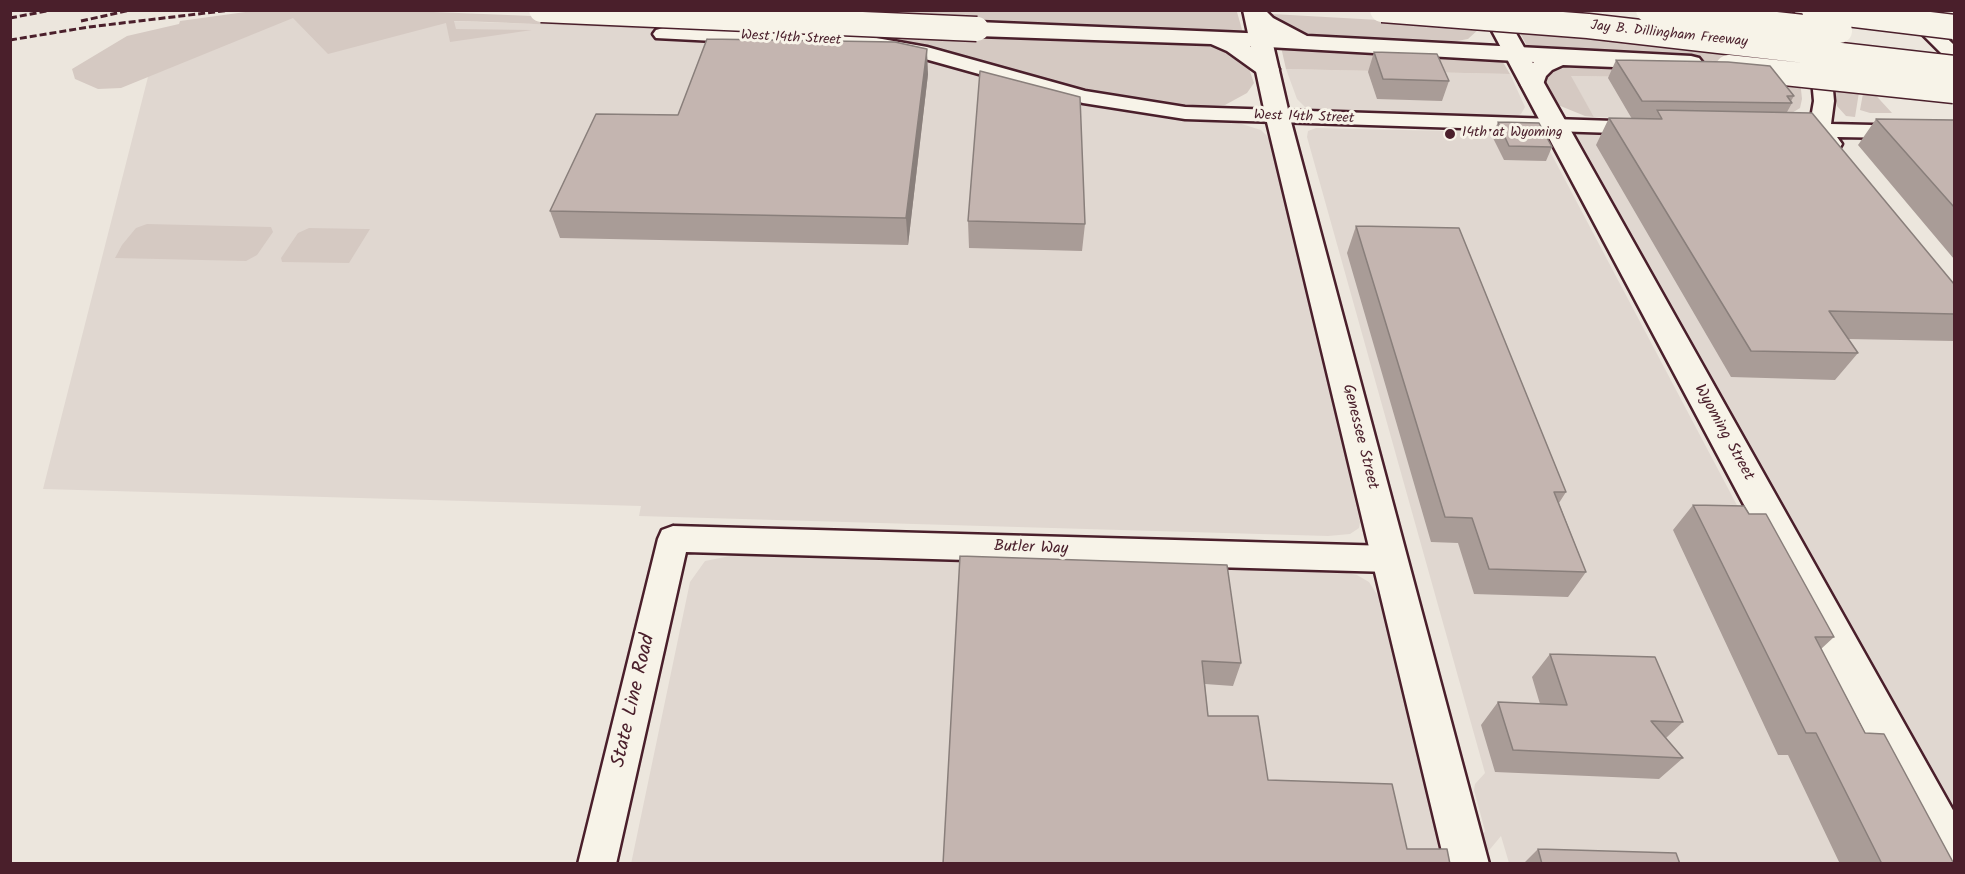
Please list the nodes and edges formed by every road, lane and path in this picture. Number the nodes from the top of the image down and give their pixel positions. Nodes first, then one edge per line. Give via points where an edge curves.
1 (541, 10) edge
2 (1382, 10) edge
3 (1648, 10) edge
4 (1780, 10) edge
5 (1814, 10) edge
6 (1907, 10) edge
7 (1254, 12) edge
8 (1497, 20) edge
9 (1954, 27) edge
10 (663, 34) dead end
11 (1202, 37) junction
12 (1261, 40) junction
13 (1316, 43) junction
14 (1954, 45) edge
15 (1439, 49) junction
16 (1515, 54) junction
17 (1954, 55) edge
18 (1577, 57) junction
19 (1954, 68) edge
20 (1267, 69) junction
21 (1533, 85) junction
22 (1954, 91) edge
23 (1278, 118) junction
24 (1554, 127) junction
25 (1670, 128) edge
26 (1762, 130) edge
27 (1820, 130) junction
28 (1954, 133) edge
29 (1842, 158) edge
30 (672, 539) joint
31 (1390, 559) junction
32 (1954, 854) edge
33 (597, 864) edge
34 (1467, 864) edge

1 - 11 main road, bridge
2 - 19 main road, Jay B. Dillingham Freeway, bridge via 1588,26
3 - 14 main road, Jay B. Dillingham Freeway, bridge
4 - 27 street via 1809,46 1822,78
5 - 9 main road, bridge
6 - 17 street
7 - 12 main road, Genessee Street
7 - 13 main road via 1281,32
8 - 15 main road via 1468,44
8 - 16 main road, Wyoming Street
10 - 23 street, West 14th Street via 871,43 920,51 1083,97 1147,109
11 - 12 main road
11 - 20 main road via 1235,46
12 - 13 main road
12 - 20 main road, Genessee Street
13 - 15 main road
15 - 16 main road
16 - 18 main road
16 - 21 main road, Wyoming Street
18 - 21 main road via 1544,65 1535,75
18 - 22 main road, bridge via 1691,63
20 - 23 main road, Genessee Street
21 - 24 main road, Wyoming Street
23 - 24 street, West 14th Street
23 - 31 main road, Genessee Street
24 - 25 street, West 14th Street
24 - 32 main road, Wyoming Street
26 - 27 street
27 - 28 street
27 - 29 street
30 - 31 street, Butler Way
30 - 33 street, State Line Road
31 - 34 main road, Genessee Street

